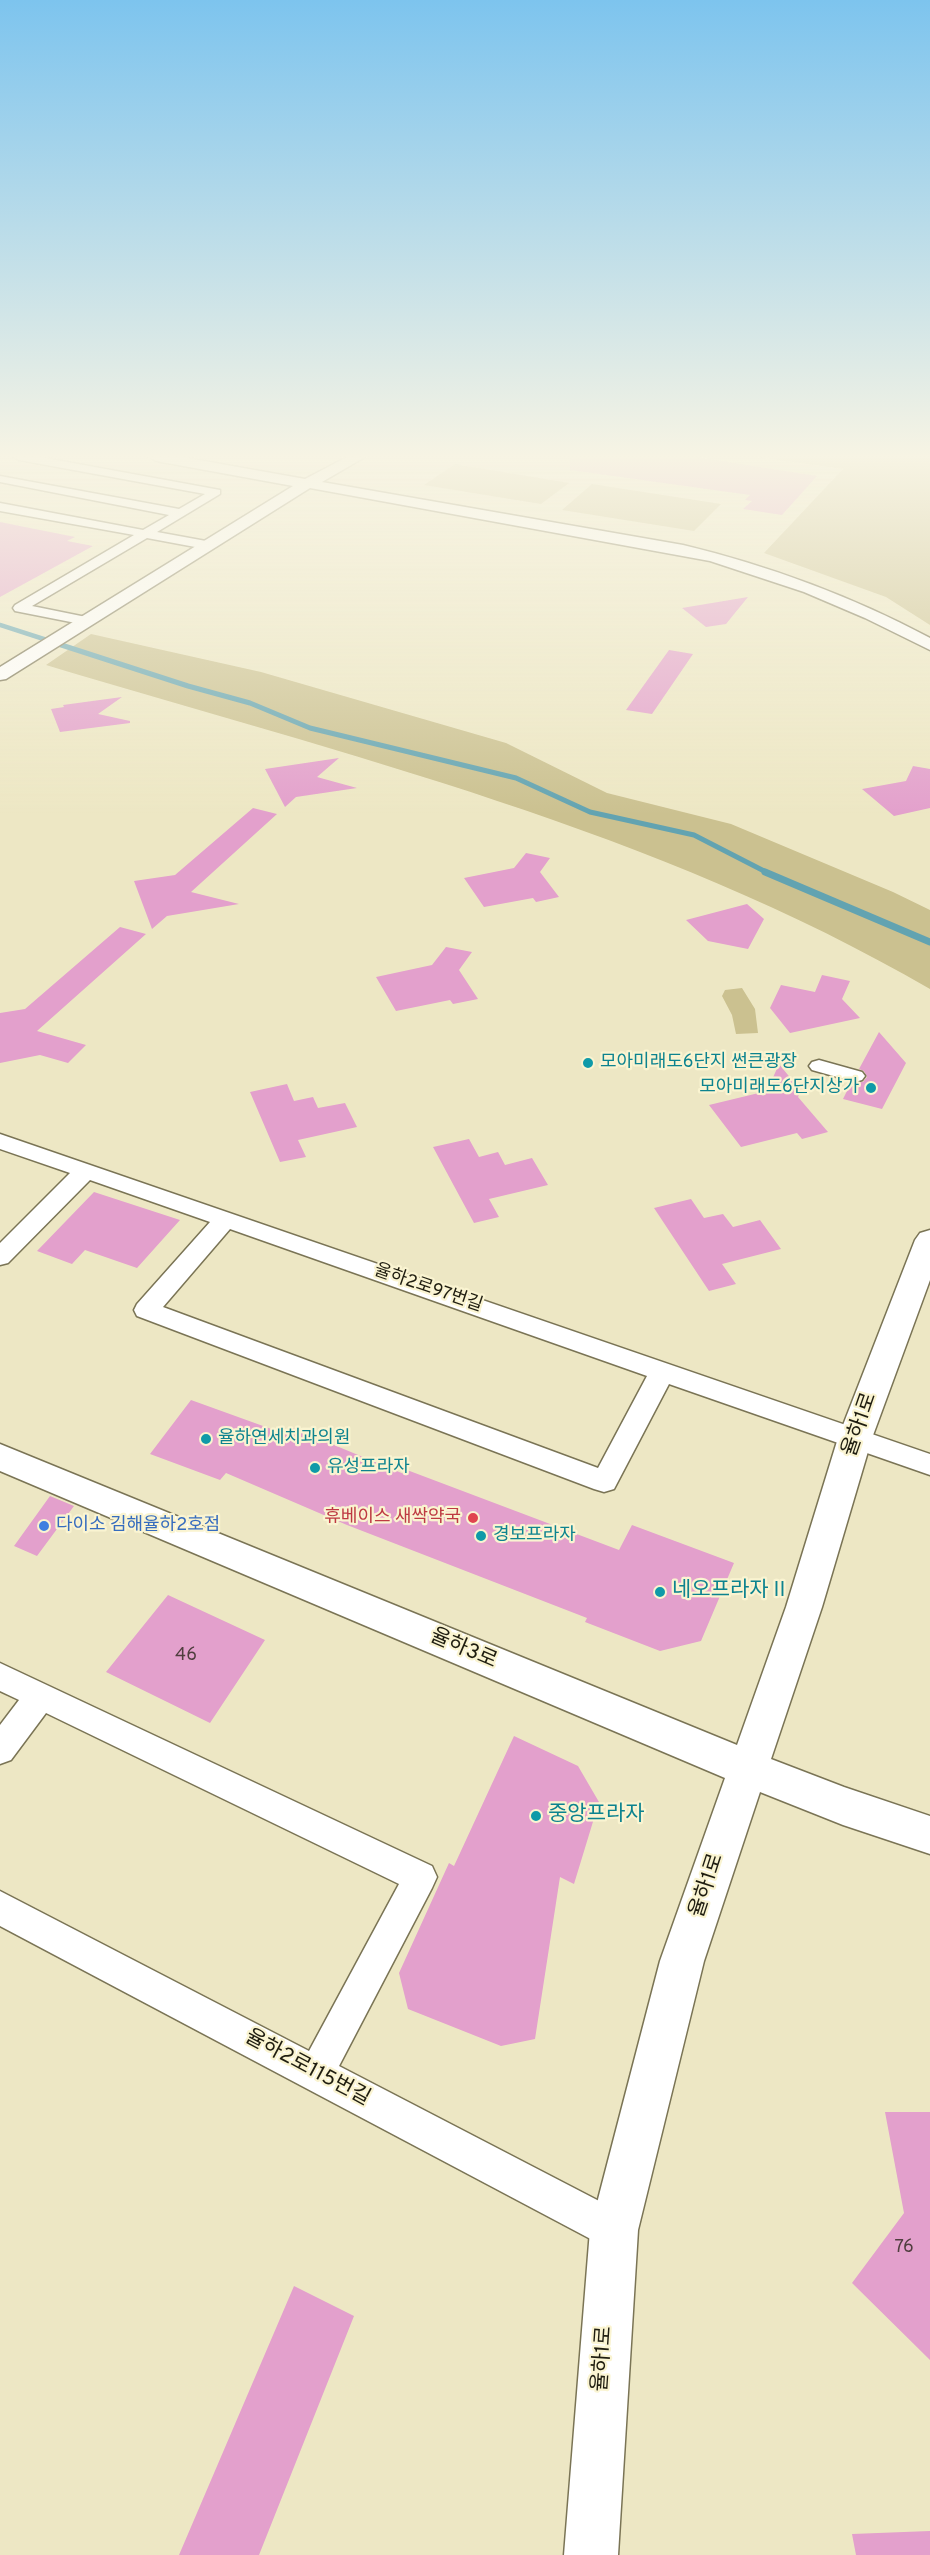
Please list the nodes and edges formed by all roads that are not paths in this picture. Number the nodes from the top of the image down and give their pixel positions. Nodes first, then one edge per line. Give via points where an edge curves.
1 (74, 576) edge
2 (157, 576) edge
3 (775, 576) edge
4 (86, 621) junction
5 (930, 645) edge
6 (0, 675) edge
7 (819, 1066) dead end
8 (855, 1076) dead end
9 (0, 1141) edge
10 (86, 1171) junction
11 (226, 1219) junction
12 (930, 1240) edge
13 (0, 1257) edge
14 (663, 1371) junction
15 (855, 1438) junction
16 (0, 1457) edge
17 (930, 1465) edge
18 (0, 1677) edge
19 (40, 1696) junction
20 (0, 1750) edge
21 (747, 1768) junction
22 (930, 1835) edge
23 (0, 1908) edge
24 (316, 2074) junction
25 (614, 2230) junction
26 (591, 2555) edge

1 - 4 street via 20,608
2 - 4 street
3 - 5 street via 828,594
4 - 6 street
7 - 8 street
9 - 10 street, 율하2로97번길
10 - 11 street, 율하2로97번길
10 - 13 street
11 - 14 street, 율하2로97번길
11 - 14 street via 146,1310 604,1481
12 - 15 street, 율하1로
14 - 15 street, 율하2로97번길
15 - 17 street, 율하2로97번길
15 - 21 street, 율하1로 via 804,1607
16 - 21 street, 율하3로
18 - 19 street
19 - 20 street
19 - 24 street via 420,1877
21 - 22 street, 율하3로
21 - 25 street, 율하1로 via 682,1961
23 - 24 street, 율하2로115번길
24 - 25 street, 율하2로115번길
25 - 26 street, 율하1로

